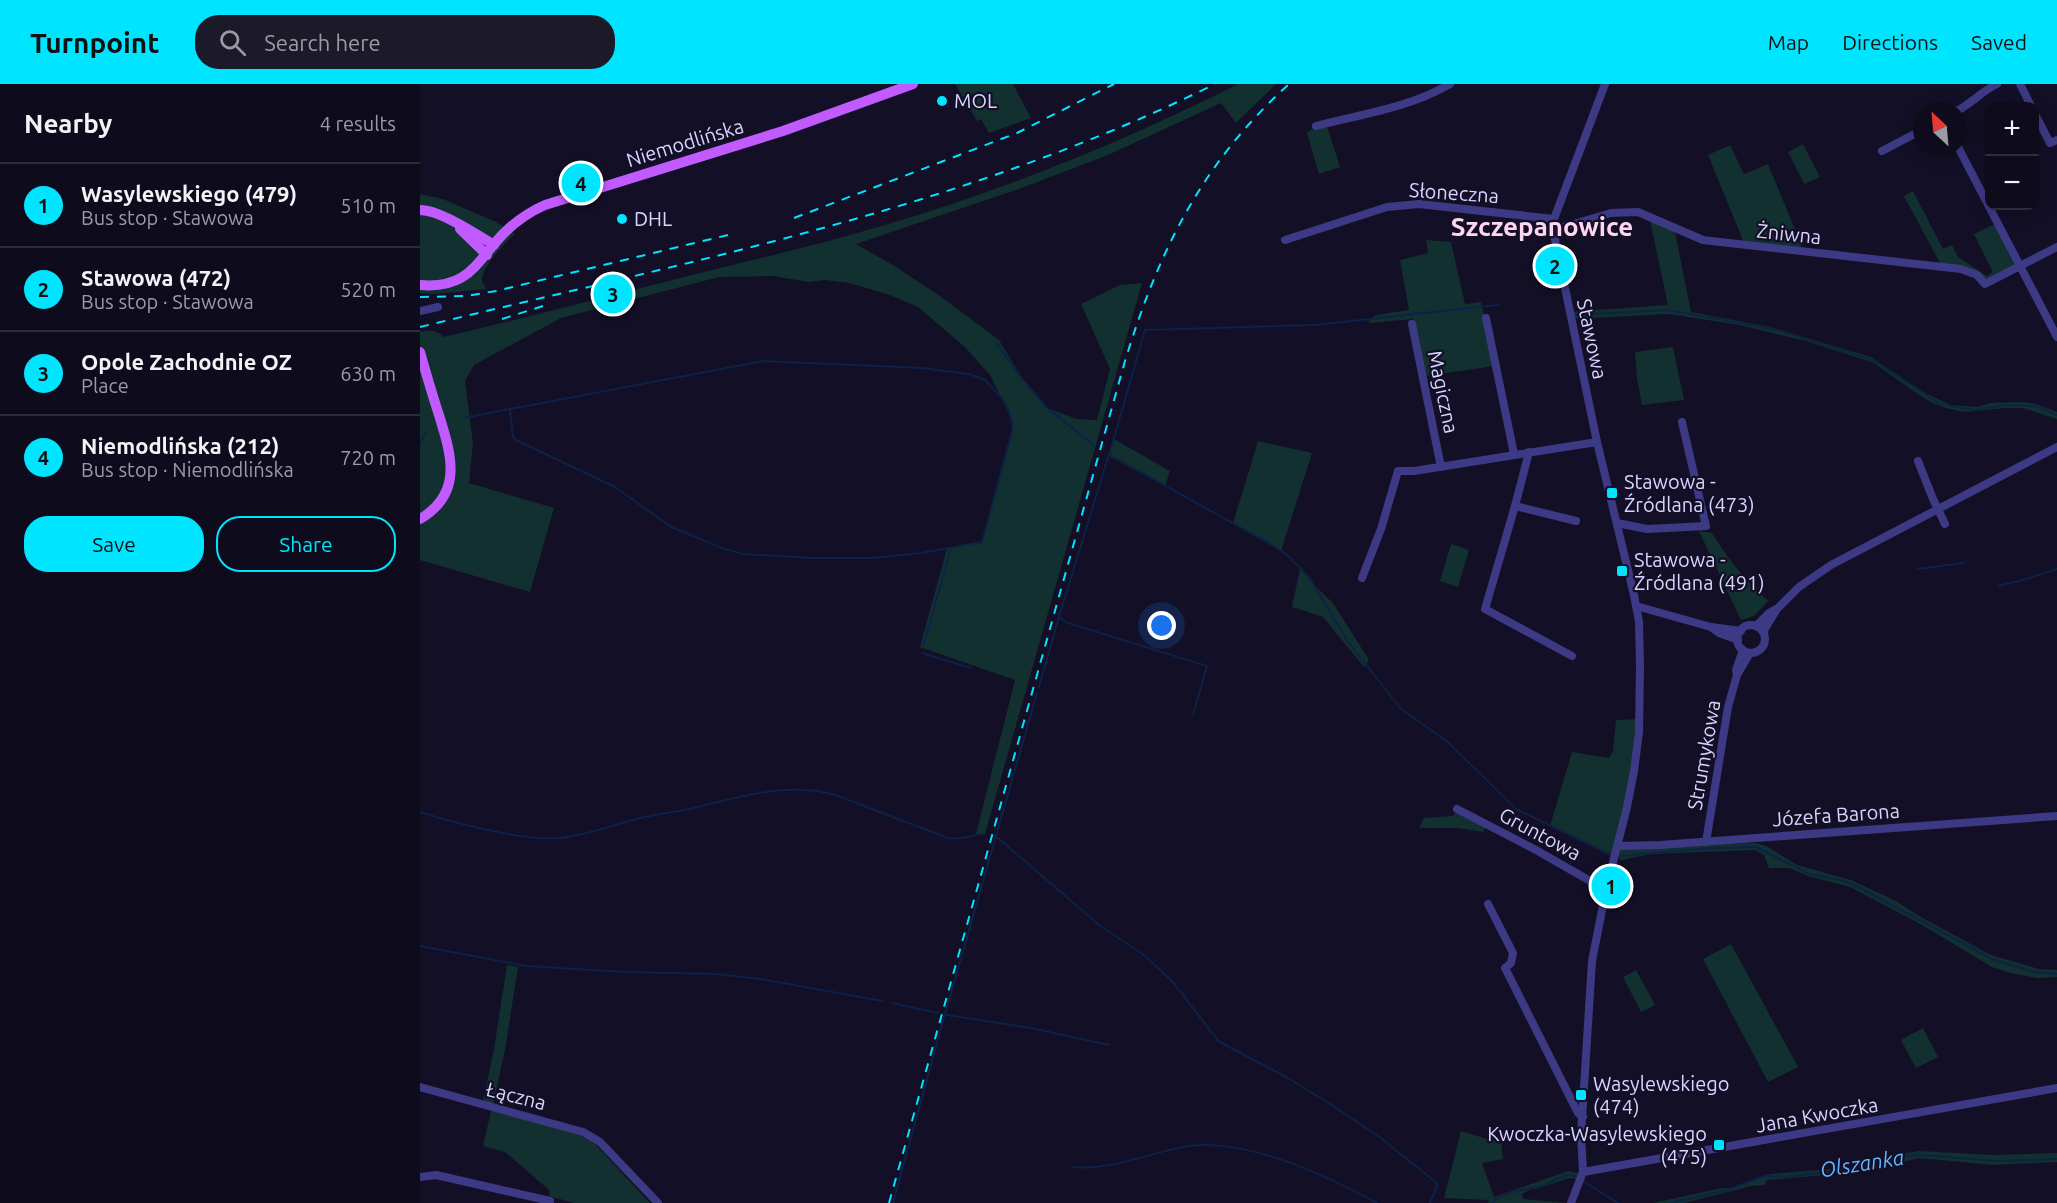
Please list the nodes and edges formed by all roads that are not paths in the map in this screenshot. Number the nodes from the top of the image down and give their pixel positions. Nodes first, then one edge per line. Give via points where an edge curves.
1 (913, 84) edge
2 (1450, 84) edge
3 (1605, 84) edge
4 (1997, 84) edge
5 (2020, 84) edge
6 (2029, 102) edge
7 (1967, 105) edge
8 (2039, 122) edge
9 (1316, 126) dead end
10 (1913, 135) edge
11 (2057, 140) edge
12 (1882, 151) dead end
13 (1963, 156) edge
14 (420, 210) edge
15 (1554, 219) junction
16 (453, 223) junction
17 (1553, 230) junction
18 (506, 232) junction
19 (481, 237) junction
20 (1285, 240) dead end
21 (494, 245) junction
22 (2057, 247) edge
23 (487, 255) junction
24 (2019, 266) junction
25 (420, 285) edge
26 (438, 307) dead end
27 (420, 311) edge
28 (1485, 318) dead end
29 (1412, 324) dead end
30 (2057, 337) edge
31 (420, 352) edge
32 (1682, 422) dead end
33 (1597, 442) junction
34 (2057, 447) edge
35 (1529, 452) junction
36 (1514, 454) junction
37 (1918, 460) dead end
38 (1441, 467) junction
39 (1515, 506) junction
40 (1938, 509) junction
41 (420, 519) edge
42 (1576, 521) dead end
43 (1617, 523) junction
44 (1945, 524) dead end
45 (1362, 578) dead end
46 (1636, 606) junction
47 (1760, 629) junction
48 (1739, 635) junction
49 (1747, 652) junction
50 (1572, 656) dead end
51 (1457, 809) dead end
52 (2057, 816) edge
53 (1706, 842) junction
54 (1618, 846) junction
55 (1606, 890) junction
56 (1488, 904) dead end
57 (420, 1087) edge
58 (2057, 1088) edge
59 (1583, 1117) junction
60 (420, 1177) edge
61 (1581, 1177) junction
62 (550, 1201) dead end
63 (658, 1203) edge
64 (1571, 1203) edge

1 - 18 main road, Niemodlińska via 783,131 550,203
2 - 9 street via 1421,99
3 - 15 street, Stawowa
4 - 7 street
5 - 6 street
8 - 11 street via 2050,143
10 - 12 street
13 - 24 street
14 - 16 main road via 435,212
15 - 17 street, Stawowa
15 - 20 street, Słoneczna via 1419,204 1388,207
16 - 19 main road
16 - 23 main road
17 - 24 street, Żniwna via 1611,213 1638,212 1703,240 1960,269 1977,275 1985,284
17 - 33 street, Stawowa
18 - 19 main road
18 - 21 main road, Niemodlińska
19 - 21 main road
21 - 23 main road, Niemodlińska
22 - 24 street
23 - 25 main road, Niemodlińska via 457,280
24 - 30 street
26 - 27 street
28 - 36 street
29 - 38 street, Magiczna
31 - 41 main road via 452,469 444,495
32 - 43 street via 1706,526 1647,529
33 - 35 street
33 - 43 street, Stawowa
34 - 40 street
35 - 36 street
35 - 39 street
36 - 38 street
37 - 40 street
38 - 45 street via 1398,471
39 - 42 street
39 - 50 street via 1485,609
40 - 44 street
40 - 47 street via 1831,565 1769,613
43 - 46 street, Stawowa
46 - 48 street
46 - 54 street, Stawowa via 1639,732
47 - 48 street via 1749,626
47 - 49 street via 1765,640 1762,648
48 - 49 street
49 - 53 street, Strumykowa via 1736,670 1728,707
51 - 55 street, Gruntowa
52 - 53 street, Józefa Barona
53 - 54 street, Józefa Barona
54 - 55 street, Stawowa
55 - 59 street, Stawowa via 1592,961
56 - 59 street via 1513,953 1512,963 1505,968
57 - 63 street, Łączna via 584,1132 600,1142
58 - 61 street, Jana Kwoczka
59 - 61 street, Stawowa
60 - 62 street via 436,1175
61 - 64 street, Stawowa

